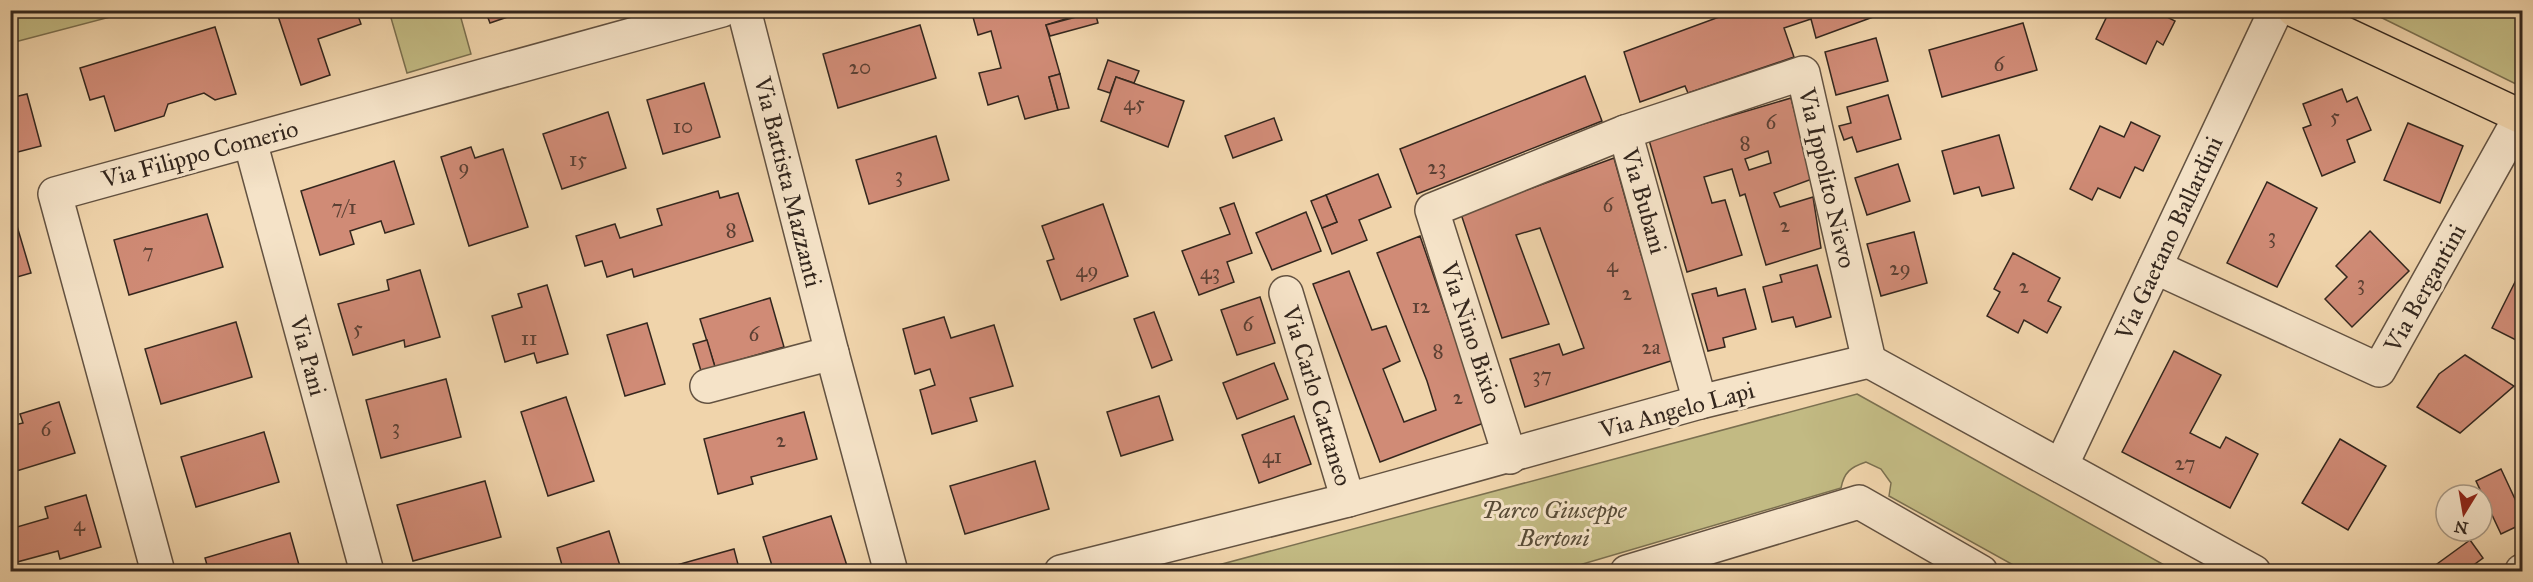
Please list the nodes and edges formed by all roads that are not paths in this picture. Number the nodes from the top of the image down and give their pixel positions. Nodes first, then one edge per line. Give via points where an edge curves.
1 (722, 10) edge
2 (744, 10) edge
3 (2276, 10) edge
4 (2294, 10) edge
5 (2522, 117) edge
6 (1625, 132) junction
7 (250, 141) junction
8 (1432, 210) joint
9 (2155, 267) junction
10 (1286, 293) dead end
11 (832, 353) junction
12 (1869, 361) junction
13 (707, 386) dead end
14 (1700, 402) junction
15 (1510, 457) junction
16 (2061, 466) junction
17 (1348, 500) junction
18 (158, 572) edge
19 (367, 572) edge
20 (891, 572) edge
21 (1061, 572) edge
22 (1627, 572) edge
23 (1981, 572) edge
24 (2254, 572) edge

1 - 7 street, Via Filippo Comerio
2 - 11 street, Via Battista Mazzanti
3 - 9 street, Via Gaetano Ballardini
4 - 5 main road
5 - 9 street, Via Bergantini via 2379,370
6 - 8 street, Via Bubani
6 - 12 street, Via Ippolito Nievo via 1803,73
6 - 14 street, Via Bubani
7 - 18 street, Via Filippo Comerio via 56,194
7 - 19 street, Via Pani
8 - 15 street, Via Nino Bixio
9 - 16 street, Via Gaetano Ballardini
10 - 17 street, Via Carlo Cattaneo
11 - 13 street
11 - 20 street, Via Battista Mazzanti
12 - 14 street, Via Angelo Lapi
12 - 16 street
14 - 15 street, Via Angelo Lapi
15 - 17 street, Via Angelo Lapi
16 - 24 street
17 - 21 street, Via Angelo Lapi
22 - 23 street via 1859,502

